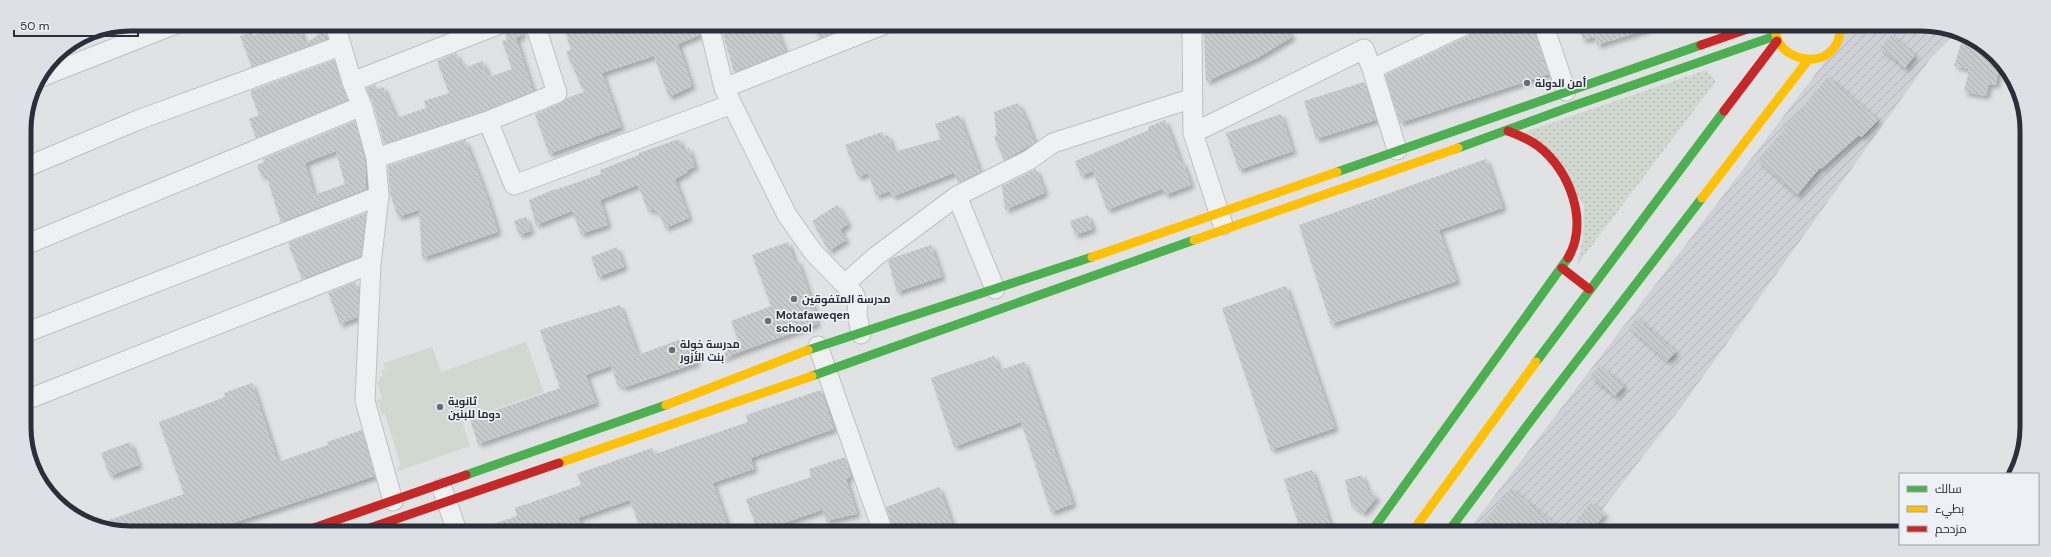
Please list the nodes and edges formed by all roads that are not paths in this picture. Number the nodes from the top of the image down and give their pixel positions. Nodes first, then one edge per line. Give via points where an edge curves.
1 (158, 31) edge
2 (337, 31) edge
3 (482, 31) edge
4 (537, 31) edge
5 (711, 31) edge
6 (870, 31) edge
7 (1192, 31) edge
8 (1452, 31) edge
9 (1546, 31) edge
10 (1741, 31) edge
11 (1775, 31) edge
12 (1840, 31) edge
13 (1776, 38) junction
14 (340, 46) junction
15 (1808, 60) junction
16 (1372, 69) junction
17 (49, 74) edge
18 (352, 82) junction
19 (1566, 91) junction
20 (728, 96) junction
21 (1193, 98) junction
22 (362, 106) junction
23 (488, 121) junction
24 (1508, 131) junction
25 (1193, 133) junction
26 (1397, 150) junction
27 (376, 158) junction
28 (31, 165) edge
29 (380, 196) junction
30 (957, 196) junction
31 (1222, 220) junction
32 (31, 243) edge
33 (371, 264) junction
34 (1562, 268) junction
35 (845, 284) junction
36 (995, 289) junction
37 (1589, 289) junction
38 (31, 331) edge
39 (862, 334) junction
40 (818, 346) junction
41 (827, 371) junction
42 (31, 398) edge
43 (440, 483) junction
44 (393, 501) junction
45 (446, 502) junction
46 (320, 526) edge
47 (376, 526) edge
48 (455, 526) edge
49 (879, 526) edge
50 (1375, 526) edge
51 (1416, 526) edge
52 (1452, 526) edge

1 - 17 street
2 - 14 street
3 - 18 street
4 - 23 street via 557,93
5 - 20 street
6 - 20 street
7 - 21 street
8 - 16 street
9 - 19 street
10 - 19 main road
11 - 13 main road
12 - 15 main road via 1834,48 1818,59
13 - 15 main road via 1781,48 1793,57
13 - 24 main road via 1567,108
13 - 37 main road
14 - 18 street
14 - 28 street via 138,120
15 - 52 main road via 1534,415
16 - 25 street via 1364,49
16 - 26 street
18 - 22 street
19 - 26 main road
20 - 23 street via 514,185
20 - 35 street via 787,215 813,252
21 - 25 street
21 - 30 street via 1053,143 1028,160
22 - 27 street
22 - 32 street
23 - 27 street
24 - 31 main road
24 - 34 main road via 1534,143 1549,156 1557,165 1570,191 1576,209 1577,230 1572,251
25 - 31 street
26 - 31 main road
27 - 29 street
29 - 33 street
29 - 38 street
30 - 35 street via 875,257
30 - 36 street
31 - 36 main road
31 - 41 main road
33 - 42 street
33 - 44 street via 365,401
34 - 37 main road
34 - 50 main road
35 - 39 street via 854,294 858,304 857,314
36 - 39 main road
37 - 51 main road
39 - 40 main road
40 - 41 street
40 - 43 main road via 702,392
41 - 45 main road
41 - 49 street
43 - 44 main road
43 - 45 street
44 - 46 main road
45 - 47 main road
45 - 48 street

